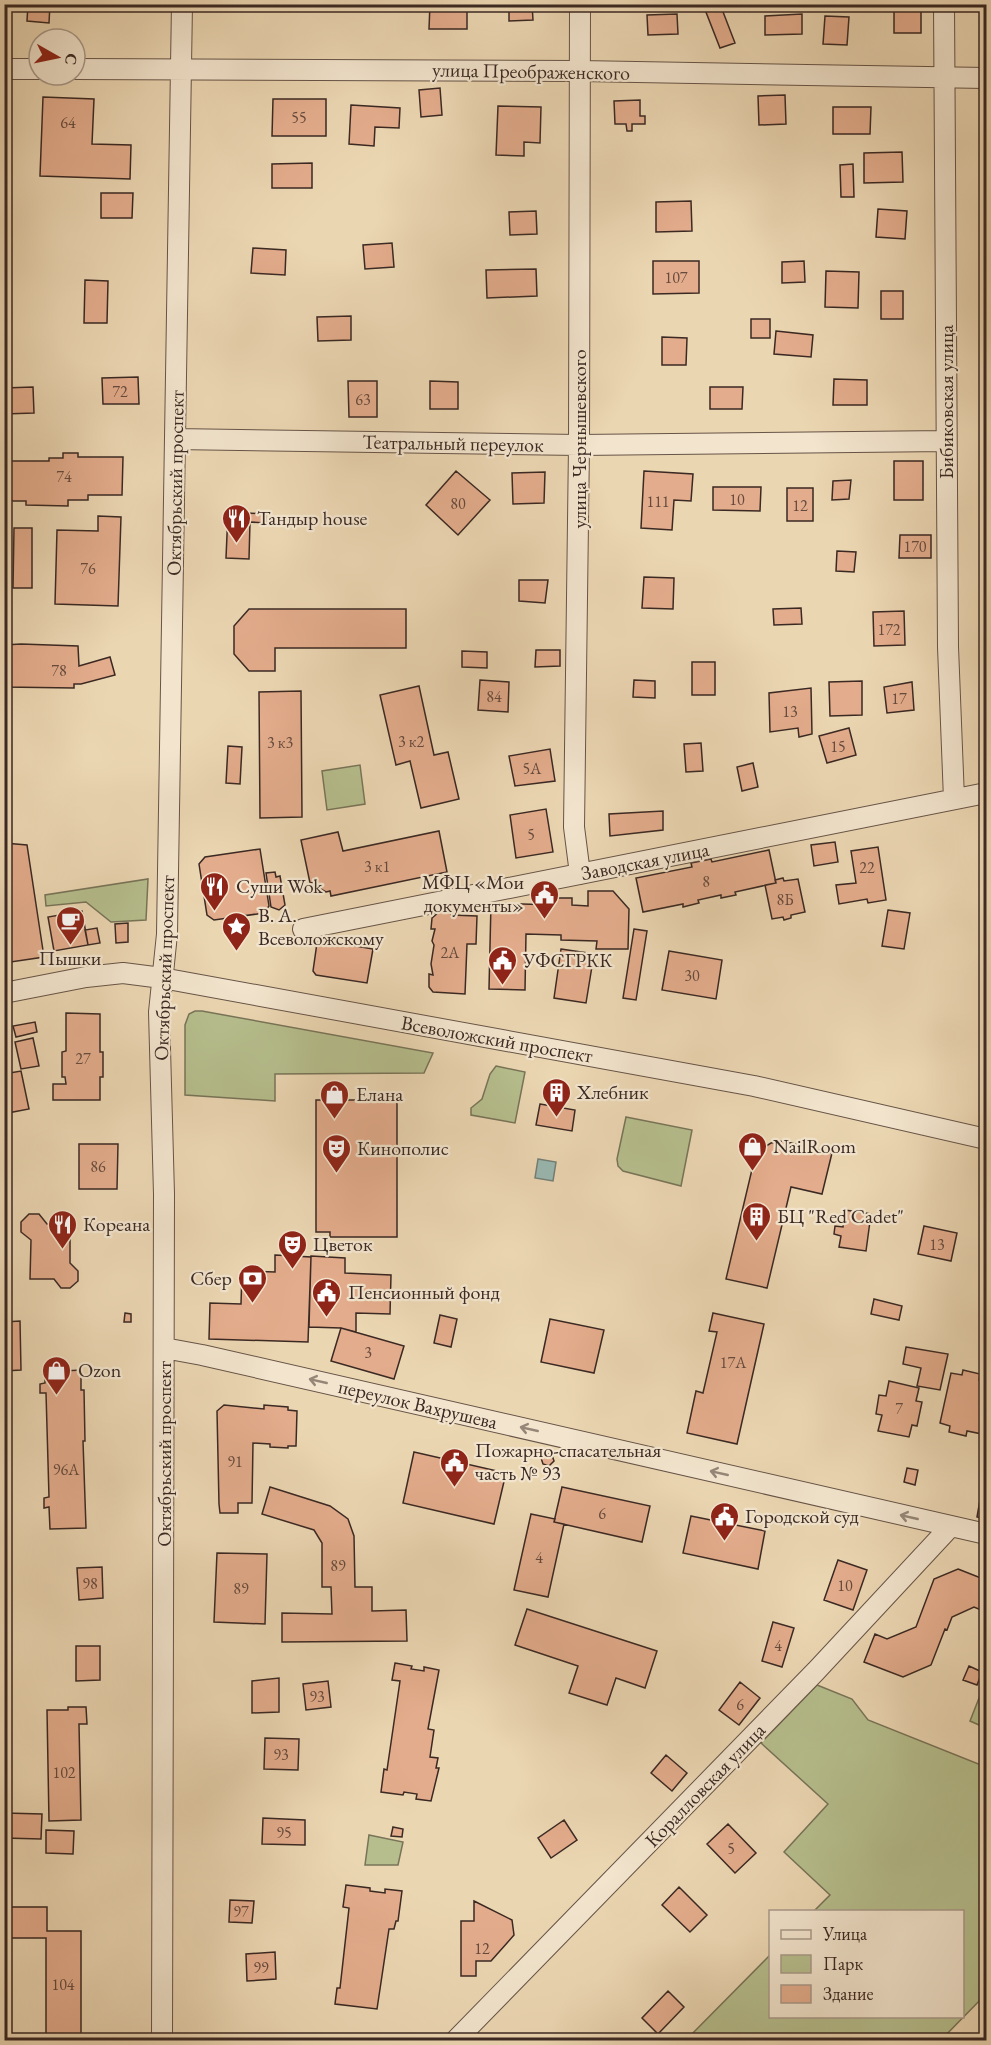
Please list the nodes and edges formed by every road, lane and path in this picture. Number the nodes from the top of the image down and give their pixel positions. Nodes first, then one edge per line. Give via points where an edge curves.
1 (182, 4) edge
2 (580, 4) edge
3 (945, 4) edge
4 (4, 69) edge
5 (27, 69) edge
6 (87, 69) edge
7 (182, 69) junction
8 (580, 71) junction
9 (944, 77) junction
10 (987, 78) edge
11 (175, 440) junction
12 (946, 441) junction
13 (579, 445) junction
14 (987, 793) edge
15 (954, 799) junction
16 (580, 874) junction
17 (303, 929) dead end
18 (162, 978) junction
19 (4, 993) edge
20 (987, 1139) edge
21 (164, 1348) junction
22 (951, 1526) junction
23 (987, 1534) edge
24 (162, 2040) edge
25 (456, 2040) edge

1 - 7 street, Октябрьский проспект
2 - 8 street, улица Чернышевского
3 - 9 street, Бибиковская улица
4 - 5 street
6 - 7 street, улица Преображенского
7 - 8 street, улица Преображенского
7 - 11 street, Октябрьский проспект
8 - 9 street, улица Преображенского
8 - 13 street, улица Чернышевского
9 - 10 street, улица Преображенского
9 - 12 street, Бибиковская улица
11 - 13 street, Театральный переулок
11 - 18 street, Октябрьский проспект via 167,934
12 - 13 street, Театральный переулок
12 - 15 street, Бибиковская улица
13 - 16 street, улица Чернышевского via 574,827
14 - 15 street, Заводская улица
15 - 16 street, Заводская улица
16 - 17 street, Заводская улица
18 - 19 street, Всеволожский проспект via 123,973
18 - 20 street, Всеволожский проспект via 754,1086
18 - 21 street, Октябрьский проспект via 159,1012 165,1194
22 -> 21 street, переулок Вахрушева
21 - 24 street, Октябрьский проспект
22 - 23 street, переулок Вахрушева
22 - 25 street, Коралловская улица via 822,1665

